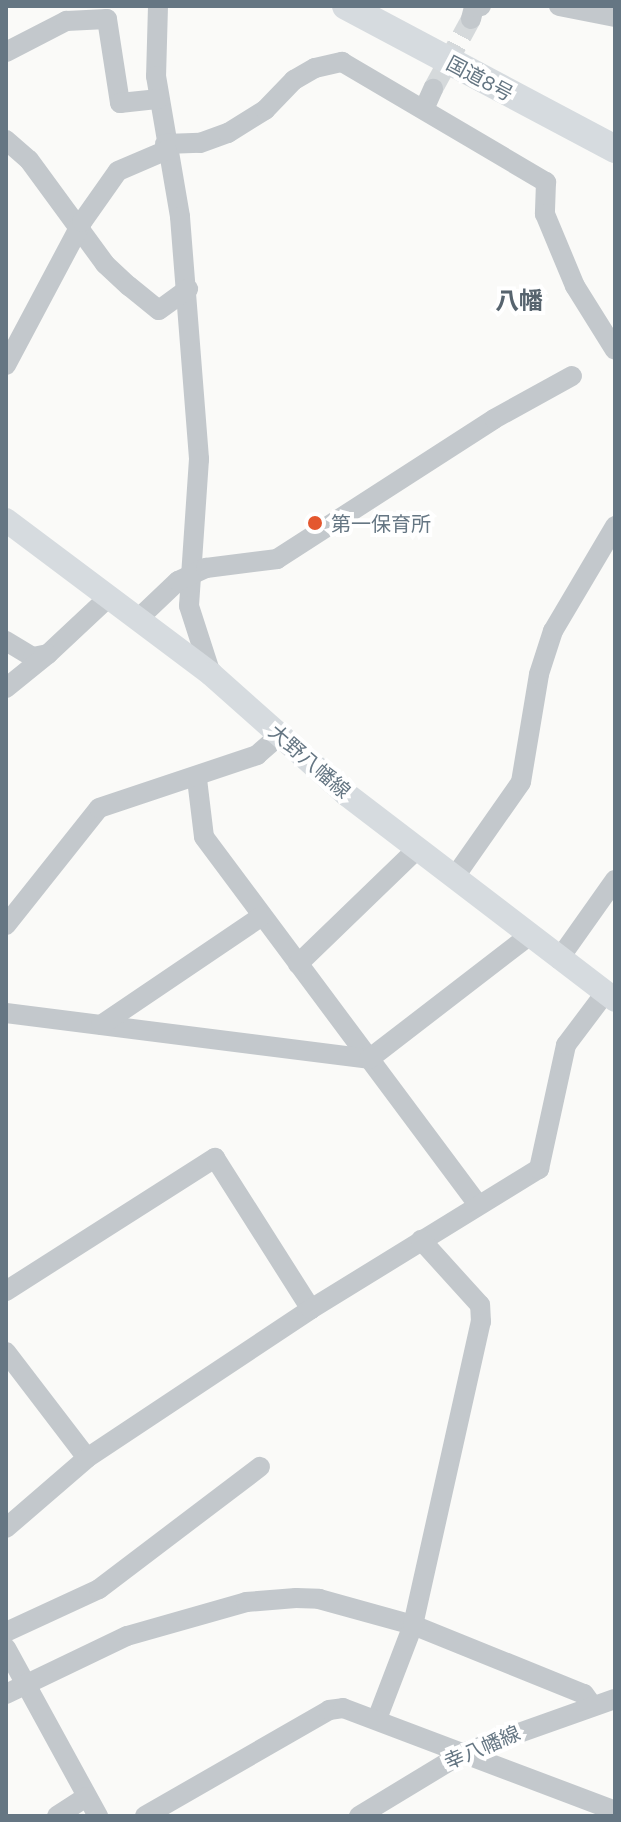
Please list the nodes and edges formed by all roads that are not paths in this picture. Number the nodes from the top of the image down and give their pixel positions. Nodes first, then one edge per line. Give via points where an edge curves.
1 (158, 6) edge
2 (346, 6) edge
3 (386, 6) edge
4 (559, 6) edge
5 (615, 17) edge
6 (6, 52) edge
7 (159, 99) junction
8 (615, 128) edge
9 (6, 140) edge
10 (166, 147) junction
11 (615, 149) edge
12 (79, 227) junction
13 (188, 289) junction
14 (615, 350) edge
15 (6, 365) edge
16 (572, 376) dead end
17 (6, 520) edge
18 (615, 526) edge
19 (193, 574) junction
20 (109, 597) junction
21 (139, 618) junction
22 (6, 641) edge
23 (48, 654) junction
24 (211, 674) junction
25 (6, 688) edge
26 (280, 735) junction
27 (197, 779) junction
28 (418, 848) junction
29 (456, 875) junction
30 (615, 880) edge
31 (14, 896) edge
32 (262, 916) junction
33 (6, 925) edge
34 (529, 936) junction
35 (559, 959) junction
36 (298, 964) junction
37 (610, 996) edge
38 (6, 1013) edge
39 (101, 1025) junction
40 (369, 1059) junction
41 (478, 1205) junction
42 (421, 1240) junction
43 (6, 1291) edge
44 (311, 1309) junction
45 (6, 1352) edge
46 (87, 1458) junction
47 (260, 1467) dead end
48 (6, 1528) edge
49 (413, 1625) junction
50 (6, 1632) edge
51 (6, 1648) edge
52 (15, 1689) edge
53 (615, 1699) edge
54 (592, 1705) junction
55 (377, 1719) junction
56 (463, 1753) junction
57 (86, 1797) junction
58 (615, 1811) edge
59 (57, 1816) edge
60 (98, 1816) edge
61 (145, 1816) edge
62 (359, 1816) edge

1 - 7 street
2 - 11 highway, 国道8号
3 - 8 highway, 国道8号
4 - 5 street
6 - 7 street via 66,21 107,19 120,103
7 - 10 street
9 - 12 street via 29,160
10 - 12 street via 118,171
10 - 13 street
10 - 14 street via 228,133 265,110 294,80 342,62 429,98 546,182 545,214 575,286
12 - 13 street via 105,264 159,310
12 - 15 street
13 - 19 street via 199,459
16 - 19 street via 494,419 277,559
17 - 20 main road, 大野八幡線
18 - 29 street via 553,631 539,674 521,782
19 - 21 street
19 - 24 street via 189,606
20 - 21 main road, 大野八幡線
20 - 23 street
21 - 24 main road, 大野八幡線
22 - 23 street via 33,657
23 - 25 street
24 - 26 main road, 大野八幡線
26 - 27 street via 257,755
26 - 28 main road, 大野八幡線
27 - 31 street via 99,808
27 - 32 street via 204,837
28 - 29 main road, 大野八幡線
28 - 36 street
29 - 34 main road, 大野八幡線
30 - 35 street
31 - 33 street
32 - 36 street
32 - 39 street
34 - 35 main road, 大野八幡線
34 - 40 street
35 - 37 main road, 大野八幡線
36 - 40 street
37 - 41 street via 566,1045 539,1169
38 - 39 street
39 - 40 street
40 - 41 street
41 - 42 street
42 - 44 street
42 - 49 street via 480,1305 481,1322
43 - 44 street via 215,1158
44 - 46 street
45 - 46 street
46 - 48 street
47 - 50 street via 99,1589
49 - 52 street via 319,1599 246,1602 127,1636
49 - 54 street via 584,1694
49 - 55 street
51 - 52 street
52 - 57 street
53 - 54 street, 幸八幡線
54 - 56 street, 幸八幡線
55 - 56 street
55 - 61 street via 343,1708 329,1710
56 - 58 street
56 - 62 street, 幸八幡線
57 - 59 street
57 - 60 street

